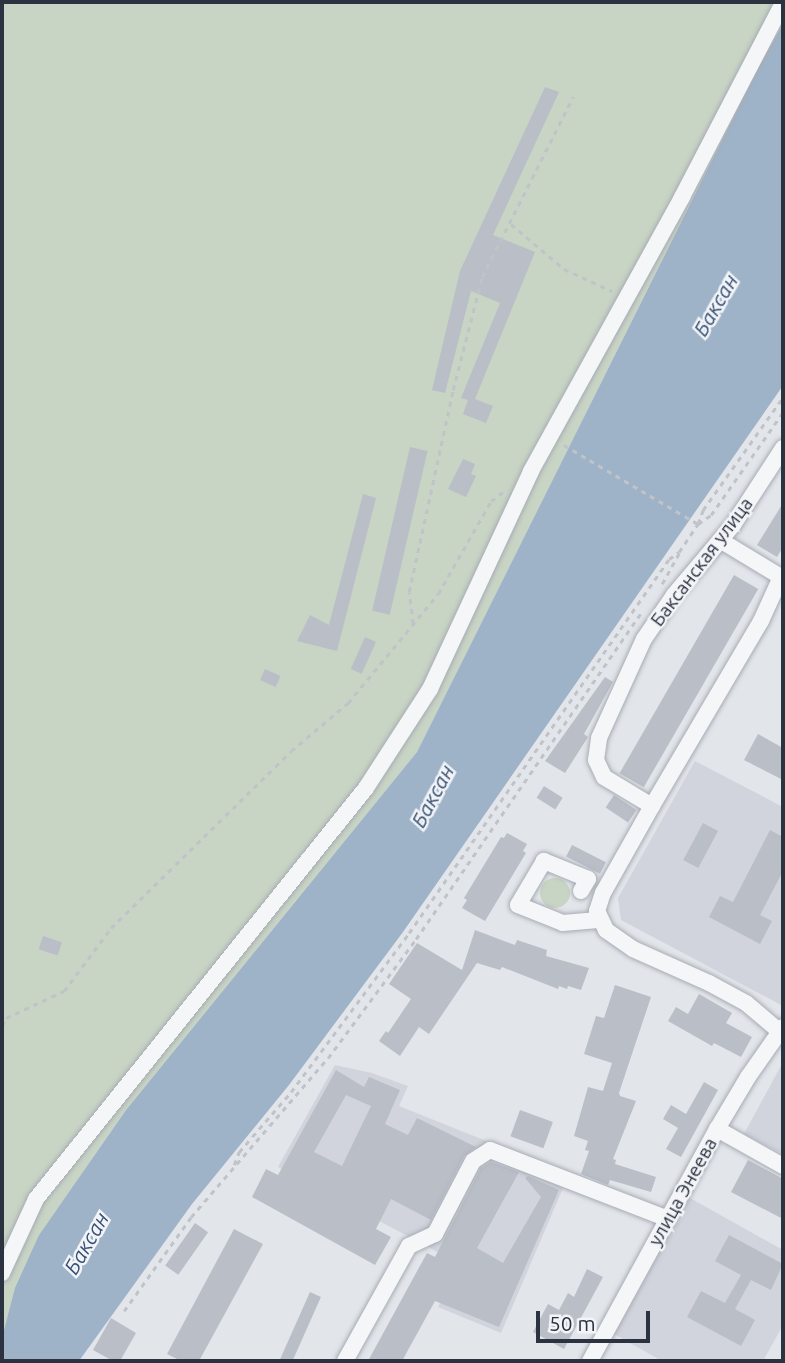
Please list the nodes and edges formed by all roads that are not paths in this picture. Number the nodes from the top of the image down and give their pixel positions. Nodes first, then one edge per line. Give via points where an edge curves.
1 (783, 3) edge
2 (783, 448) edge
3 (720, 540) junction
4 (652, 806) junction
5 (581, 891) dead end
6 (601, 920) junction
7 (781, 1029) edge
8 (717, 1129) junction
9 (783, 1166) edge
10 (668, 1219) junction
11 (2, 1273) edge
12 (345, 1361) edge
13 (590, 1361) edge

1 - 11 street via 531,471 430,689 366,788 36,1199
2 - 3 street, Баксанская улица
3 - 4 street, Баксанская улица via 644,639 599,738 596,760 604,777
3 - 4 street via 781,577 761,621
4 - 6 street via 603,893 597,911
5 - 6 street via 588,878 544,862 518,905 563,923
6 - 7 street via 606,930 633,949 722,989
7 - 8 street, улица Энеева
8 - 9 street
8 - 10 street, улица Энеева
10 - 12 street via 490,1150 472,1161 435,1234 409,1246
10 - 13 street, улица Энеева

